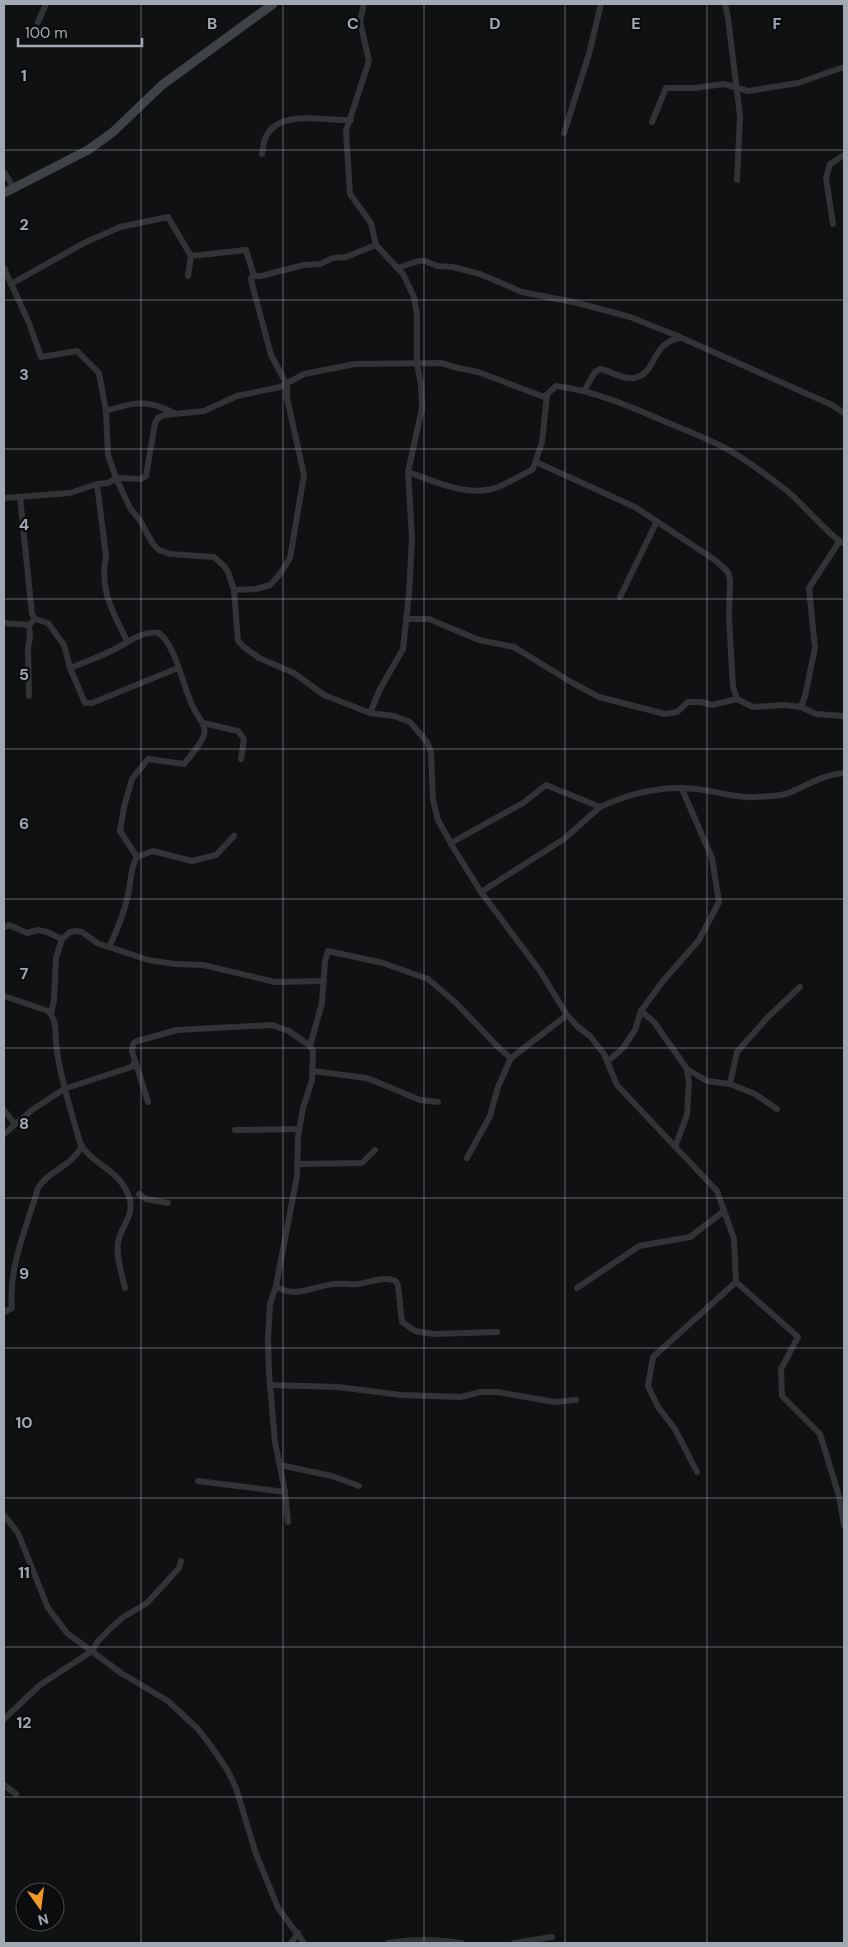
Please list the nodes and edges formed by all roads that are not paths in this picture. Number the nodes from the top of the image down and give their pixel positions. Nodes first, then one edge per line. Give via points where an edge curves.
1 (46, 4) edge
2 (273, 4) edge
3 (364, 4) edge
4 (601, 4) edge
5 (725, 4) edge
6 (38, 22) dead end
7 (844, 67) edge
8 (737, 86) junction
9 (351, 120) junction
10 (652, 122) dead end
11 (564, 133) dead end
12 (262, 154) dead end
13 (844, 155) edge
14 (4, 172) edge
15 (737, 180) dead end
16 (14, 188) junction
17 (4, 193) edge
18 (833, 224) dead end
19 (376, 245) junction
20 (191, 256) junction
21 (4, 268) edge
22 (397, 268) junction
23 (188, 276) dead end
24 (254, 276) junction
25 (11, 284) junction
26 (682, 338) junction
27 (417, 364) junction
28 (287, 385) junction
29 (584, 391) junction
30 (547, 395) junction
31 (106, 412) junction
32 (174, 413) junction
33 (844, 413) edge
34 (536, 462) junction
35 (408, 472) junction
36 (116, 478) junction
37 (98, 484) junction
38 (20, 497) junction
39 (4, 498) edge
40 (657, 521) junction
41 (842, 543) edge
42 (234, 590) junction
43 (620, 597) dead end
44 (35, 619) junction
45 (406, 619) junction
46 (4, 623) edge
47 (29, 625) junction
48 (128, 641) junction
49 (70, 668) junction
50 (178, 668) junction
51 (29, 696) dead end
52 (737, 699) junction
53 (801, 707) junction
54 (370, 713) junction
55 (844, 716) edge
56 (203, 722) junction
57 (241, 759) dead end
58 (844, 773) edge
59 (682, 788) junction
60 (600, 807) junction
61 (234, 836) dead end
62 (451, 843) junction
63 (137, 857) junction
64 (481, 892) junction
65 (4, 928) edge
66 (62, 939) junction
67 (109, 947) junction
68 (324, 981) junction
69 (800, 987) dead end
70 (4, 996) edge
71 (641, 1011) junction
72 (51, 1014) junction
73 (567, 1015) junction
74 (310, 1046) junction
75 (512, 1058) junction
76 (134, 1062) junction
77 (608, 1062) junction
78 (687, 1069) junction
79 (312, 1071) junction
80 (730, 1084) junction
81 (64, 1089) junction
82 (148, 1102) dead end
83 (438, 1102) dead end
84 (777, 1109) dead end
85 (4, 1110) edge
86 (15, 1124) junction
87 (299, 1129) junction
88 (235, 1130) dead end
89 (4, 1134) edge
90 (82, 1146) junction
91 (675, 1147) junction
92 (375, 1150) dead end
93 (467, 1158) dead end
94 (297, 1164) junction
95 (125, 1188) junction
96 (139, 1194) junction
97 (130, 1200) junction
98 (168, 1203) dead end
99 (724, 1211) junction
100 (736, 1282) junction
101 (276, 1286) junction
102 (125, 1288) dead end
103 (577, 1288) dead end
104 (4, 1312) edge
105 (497, 1332) dead end
106 (270, 1385) junction
107 (576, 1400) dead end
108 (280, 1465) junction
109 (697, 1472) dead end
110 (198, 1481) dead end
111 (359, 1486) dead end
112 (285, 1492) junction
113 (4, 1514) edge
114 (288, 1522) dead end
115 (844, 1525) edge
116 (181, 1561) dead end
117 (92, 1651) junction
118 (4, 1719) edge
119 (4, 1785) edge
120 (16, 1794) dead end
121 (298, 1933) junction
122 (552, 1937) dead end
123 (291, 1943) edge
124 (304, 1943) edge
125 (388, 1943) edge
126 (461, 1943) edge
127 (514, 1943) edge

1 - 6 street
2 - 16 street via 162,85 113,132 88,150
3 - 9 street via 360,21 369,61
4 - 11 street
5 - 8 street
7 - 8 street via 798,83 748,91
8 - 10 street via 666,88
8 - 15 street via 740,116
9 - 12 street via 299,118 276,124 265,138
9 - 19 street via 346,137 350,194 371,223
13 - 18 street via 830,164 826,178
14 - 16 street
16 - 17 street
19 - 22 street
19 - 24 street via 320,264
20 - 23 street
20 - 24 street via 246,250
20 - 25 street via 168,217 120,226
21 - 25 street
22 - 26 street via 419,261 453,267 480,274 522,292 630,318
22 - 27 street via 414,297
24 - 28 street via 252,284 271,355
25 - 31 street via 41,357 77,351 98,373
26 - 29 street via 661,346 647,371 640,376 629,378 600,369
26 - 33 street
27 - 28 street via 355,364 304,374
27 - 30 street via 441,363 478,372 544,398
27 - 35 street via 422,408
28 - 32 street via 237,396 204,411
28 - 42 street via 304,476 290,558 270,584
29 - 30 street via 556,386
29 - 41 street via 616,401 724,448 788,491
30 - 34 street via 542,442
31 - 32 street via 131,403 159,405
31 - 36 street via 108,455
32 - 36 street via 158,418 155,423 146,476 141,479
34 - 35 street via 534,469 498,487 480,491 452,488
34 - 40 street via 635,507
35 - 45 street via 412,538
36 - 37 street
36 - 42 street via 130,508 158,550 214,557 228,572
37 - 38 street via 70,493
37 - 48 street via 110,610
38 - 39 street
38 - 44 street
40 - 43 street
40 - 52 street via 728,572 733,687
41 - 53 street via 809,588 815,648
42 - 54 street via 238,640 244,647 259,658 294,673 324,695
44 - 47 street
44 - 49 street via 48,623 64,645
45 - 52 street via 429,619 479,640 514,647 599,697 665,714 677,712 688,702 712,704
45 - 54 street via 403,649
46 - 47 street
47 - 51 street
48 - 49 street
48 - 50 street via 159,633 170,646
49 - 50 street via 86,703
50 - 56 street via 193,708
52 - 53 street via 753,707
53 - 55 street via 816,714
54 - 62 street via 410,722 427,742 431,752 433,800 438,820
56 - 57 street via 238,731 244,739
56 - 63 street via 205,734 202,741 184,764 148,760 132,779 120,831
58 - 59 street via 820,778 789,793 754,798
59 - 60 street via 658,788 624,796
59 - 71 street via 712,858 719,902 699,940
60 - 62 street via 546,785 523,803
60 - 64 street via 564,839
61 - 63 street via 216,855 192,861 153,851
62 - 64 street
63 - 67 street via 118,930
64 - 73 street via 540,972
65 - 66 street via 9,925 27,933 38,930
66 - 67 street via 77,931
66 - 72 street via 56,958
67 - 68 street via 148,960 202,965 275,982
68 - 74 street via 322,1003
68 - 75 street via 328,951 383,963 428,979
69 - 80 street via 737,1052
70 - 72 street
71 - 77 street via 635,1030
71 - 78 street via 654,1022
72 - 81 street via 56,1026 57,1056
73 - 75 street
73 - 77 street via 590,1036
74 - 76 street via 289,1031 272,1025 177,1030 137,1040 132,1050
74 - 79 street via 313,1051
75 - 93 street via 498,1087 490,1116
76 - 81 street via 128,1068
76 - 82 street
77 - 91 street via 617,1085
78 - 80 street via 707,1081
78 - 91 street via 687,1115
79 - 83 street via 367,1078 420,1100
79 - 87 street
80 - 84 street via 755,1094
81 - 86 street
81 - 90 street
85 - 86 street
86 - 89 street
87 - 88 street
87 - 94 street
90 - 95 street via 112,1171
90 - 104 street via 68,1164 43,1179 38,1188 14,1271 10,1290 12,1308
91 - 99 street via 717,1192
92 - 94 street via 362,1164
94 - 101 street
95 - 96 street
95 - 97 street
96 - 97 street
96 - 98 street via 146,1199
97 - 102 street via 131,1213 120,1233 118,1245
99 - 100 street via 734,1239
99 - 103 street via 690,1237 639,1246
100 - 109 street via 653,1357 648,1386
100 - 115 street via 798,1337 781,1369 782,1396 820,1434 839,1496
101 - 105 street via 292,1292 333,1284 391,1279 398,1286 402,1322 415,1331 434,1334
101 - 106 street via 270,1304
106 - 107 street via 461,1397 498,1392 555,1402
106 - 108 street
108 - 111 street via 332,1476
108 - 112 street
110 - 112 street
112 - 114 street
113 - 117 street via 18,1533 48,1608 66,1633
116 - 117 street via 162,1588 147,1603 122,1618
117 - 118 street via 40,1685
117 - 121 street via 168,1701 211,1746 236,1788 255,1851 278,1908
119 - 120 street
121 - 123 street
121 - 124 street
122 - 127 street
125 - 126 street via 421,1940

